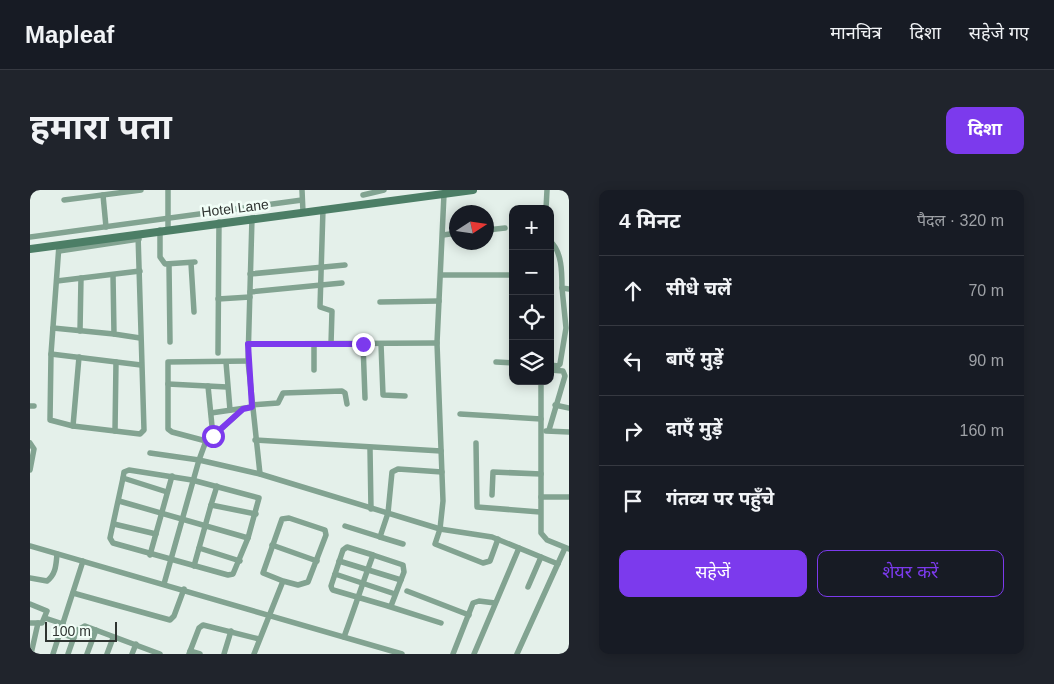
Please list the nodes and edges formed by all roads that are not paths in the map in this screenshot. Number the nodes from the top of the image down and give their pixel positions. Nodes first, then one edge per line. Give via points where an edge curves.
1 (141, 190) edge
2 (168, 190) edge
3 (302, 190) edge
4 (384, 190) edge
5 (473, 190) edge
6 (546, 190) edge
7 (411, 194) edge
8 (444, 194) junction
9 (103, 195) junction
10 (363, 197) edge
11 (64, 200) dead end
12 (546, 205) edge
13 (302, 206) junction
14 (324, 209) junction
15 (252, 218) junction
16 (220, 222) junction
17 (166, 224) junction
18 (106, 227) junction
19 (505, 228) dead end
20 (494, 229) edge
21 (449, 234) edge
22 (442, 235) junction
23 (30, 237) edge
24 (139, 237) junction
25 (554, 244) edge
26 (30, 248) edge
27 (59, 248) junction
28 (169, 265) junction
29 (345, 265) dead end
30 (321, 267) junction
31 (561, 268) junction
32 (569, 268) edge
33 (140, 271) junction
34 (113, 274) junction
35 (250, 274) junction
36 (509, 274) edge
37 (441, 275) junction
38 (81, 278) junction
39 (58, 281) junction
40 (342, 283) dead end
41 (321, 285) junction
42 (566, 289) edge
43 (250, 294) junction
44 (218, 299) junction
45 (439, 300) junction
46 (380, 302) dead end
47 (194, 312) dead end
48 (54, 328) junction
49 (80, 331) junction
50 (114, 334) junction
51 (140, 338) junction
52 (170, 342) dead end
53 (438, 343) junction
54 (248, 344) junction
55 (314, 344) junction
56 (331, 344) junction
57 (363, 344) junction
58 (381, 344) junction
59 (218, 353) dead end
60 (52, 354) junction
61 (79, 357) junction
62 (248, 361) junction
63 (116, 362) junction
64 (226, 362) junction
65 (496, 362) dead end
66 (509, 363) edge
67 (141, 364) junction
68 (554, 366) edge
69 (314, 370) dead end
70 (554, 371) edge
71 (168, 384) junction
72 (541, 385) edge
73 (208, 386) junction
74 (227, 387) junction
75 (404, 396) dead end
76 (365, 398) dead end
77 (347, 404) dead end
78 (555, 405) junction
79 (252, 406) junction
80 (569, 408) edge
81 (243, 409) junction
82 (230, 410) junction
83 (211, 413) junction
84 (460, 414) dead end
85 (541, 419) junction
86 (74, 426) junction
87 (549, 430) junction
88 (115, 431) junction
89 (542, 431) junction
90 (569, 432) edge
91 (213, 436) junction
92 (255, 440) junction
93 (206, 441) junction
94 (30, 443) edge
95 (476, 443) dead end
96 (370, 448) junction
97 (441, 451) junction
98 (150, 453) dead end
99 (199, 460) junction
100 (30, 470) edge
101 (442, 472) junction
102 (260, 474) junction
103 (541, 474) junction
104 (172, 476) junction
105 (123, 478) junction
106 (192, 480) junction
107 (217, 486) junction
108 (167, 492) junction
109 (492, 495) dead end
110 (541, 497) junction
111 (569, 497) edge
112 (118, 501) junction
113 (211, 505) junction
114 (371, 508) junction
115 (540, 512) junction
116 (162, 513) junction
117 (388, 513) junction
118 (256, 514) junction
119 (181, 520) junction
120 (114, 524) junction
121 (204, 526) junction
122 (345, 526) dead end
123 (440, 529) junction
124 (156, 534) junction
125 (380, 537) junction
126 (248, 538) junction
127 (498, 539) junction
128 (403, 544) dead end
129 (272, 545) junction
130 (30, 546) edge
131 (199, 548) junction
132 (519, 548) junction
133 (567, 549) edge
134 (57, 554) junction
135 (150, 555) junction
136 (373, 555) junction
137 (541, 557) junction
138 (170, 560) junction
139 (83, 561) junction
140 (240, 561) junction
141 (317, 561) junction
142 (339, 561) junction
143 (558, 564) junction
144 (194, 566) junction
145 (368, 570) junction
146 (335, 574) junction
147 (30, 578) edge
148 (401, 580) junction
149 (283, 581) junction
150 (164, 584) junction
151 (364, 584) junction
152 (528, 587) dead end
153 (184, 589) junction
154 (407, 591) dead end
155 (72, 593) junction
156 (396, 594) junction
157 (359, 597) junction
158 (30, 604) edge
159 (494, 604) junction
160 (391, 606) junction
161 (270, 615) junction
162 (469, 615) junction
163 (45, 618) junction
164 (30, 623) edge
165 (38, 623) junction
166 (441, 623) dead end
167 (63, 624) junction
168 (96, 630) junction
169 (231, 631) junction
170 (60, 633) junction
171 (344, 637) junction
172 (74, 638) junction
173 (113, 638) junction
174 (259, 639) junction
175 (136, 644) junction
176 (152, 652) edge
177 (190, 652) edge
178 (31, 654) edge
179 (53, 654) edge
180 (68, 654) edge
181 (87, 654) edge
182 (107, 654) edge
183 (132, 654) edge
184 (160, 654) edge
185 (200, 654) edge
186 (224, 654) edge
187 (254, 654) edge
188 (402, 654) edge
189 (453, 654) edge
190 (474, 654) edge
191 (517, 654) edge

1 - 9 street
2 - 17 street
3 - 13 street
4 - 10 street
5 - 8 street, Hotel Lane
6 - 12 street
7 - 8 street, Hotel Lane
7 - 10 street, Hotel Lane
8 - 22 street
9 - 11 street
9 - 18 street
10 - 14 street, Hotel Lane
13 - 14 street, Hotel Lane
13 - 15 street, Hotel Lane
13 - 17 street
14 - 30 street
15 - 16 street, Hotel Lane
15 - 35 street
16 - 17 street, Hotel Lane
16 - 44 street
17 - 18 street
17 - 24 street, Hotel Lane
17 - 28 street via 160,256
18 - 23 street
19 - 20 street
21 - 22 street
22 - 37 street
24 - 27 street, Hotel Lane
24 - 33 street
25 - 31 street
26 - 27 street, Hotel Lane
27 - 39 street
28 - 47 street via 193,262
28 - 52 street
29 - 30 street
30 - 35 street
30 - 41 street
31 - 32 street
31 - 42 street
33 - 34 street
33 - 51 street
34 - 38 street
34 - 50 street
35 - 43 street
36 - 37 street
37 - 45 street
38 - 39 street
38 - 49 street
39 - 48 street
40 - 41 street
41 - 43 street
41 - 56 street via 320,307 332,311
42 - 68 street via 566,334 560,364
43 - 44 street
43 - 54 street
44 - 59 street
45 - 46 street
45 - 53 street
48 - 49 street
48 - 60 street
49 - 50 street
50 - 51 street
51 - 67 street
53 - 58 street
53 - 97 street
54 - 55 street
54 - 62 street
55 - 56 street
55 - 69 street
56 - 57 street
57 - 58 street
57 - 76 street
58 - 75 street via 383,395
60 - 61 street
60 - 86 street via 50,420
61 - 63 street
61 - 86 street
62 - 64 street
62 - 79 street
63 - 67 street
63 - 88 street
64 - 71 street via 168,362
64 - 74 street
65 - 66 street
67 - 88 street via 143,433
70 - 78 street via 564,372
71 - 73 street
71 - 93 street via 168,429
72 - 85 street
73 - 74 street
73 - 83 street
74 - 82 street
77 - 79 street via 342,391 283,393 278,403
78 - 80 street
78 - 87 street
79 - 81 street
79 - 92 street
81 - 82 street
81 - 91 street
82 - 83 street
83 - 91 street
84 - 85 street
85 - 89 street
86 - 88 street
87 - 89 street
87 - 90 street
89 - 103 street
91 - 93 street
92 - 96 street
92 - 102 street
93 - 99 street
94 - 100 street via 34,449
95 - 115 street via 477,507
96 - 97 street
96 - 114 street
97 - 101 street
98 - 99 street
99 - 102 street
99 - 106 street
101 - 117 street via 394,470
101 - 123 street
102 - 114 street
103 - 109 street via 493,472
103 - 110 street
104 - 105 street via 129,470 124,472
104 - 106 street
104 - 108 street
105 - 108 street
105 - 112 street
106 - 107 street
106 - 119 street
107 - 113 street
107 - 118 street via 257,496 260,500
108 - 116 street
110 - 111 street
110 - 115 street
112 - 116 street
112 - 120 street
113 - 118 street
113 - 121 street
114 - 117 street
115 - 133 street via 542,536
116 - 119 street
116 - 124 street
117 - 123 street
117 - 125 street
118 - 126 street
119 - 121 street
119 - 138 street
120 - 124 street
120 - 135 street via 110,538 113,543
121 - 126 street
121 - 131 street
122 - 125 street
123 - 127 street
123 - 127 street via 435,542 437,546 483,563 490,561
124 - 135 street
125 - 128 street
126 - 140 street
127 - 132 street
129 - 141 street
129 - 141 street via 285,518 321,528 326,535
129 - 149 street via 263,573
130 - 134 street
131 - 140 street
131 - 144 street
132 - 137 street
132 - 159 street
133 - 143 street
134 - 139 street
134 - 147 street via 51,578 46,581
135 - 138 street
136 - 142 street via 347,547
136 - 145 street
136 - 148 street via 402,564
137 - 143 street
137 - 152 street
138 - 144 street
138 - 150 street
139 - 150 street
139 - 155 street
140 - 144 street via 230,575
141 - 149 street via 305,584
142 - 145 street
142 - 146 street
143 - 191 street
145 - 148 street
145 - 151 street
146 - 151 street
146 - 157 street via 332,589
148 - 156 street
149 - 161 street
150 - 153 street
151 - 156 street
151 - 157 street
153 - 155 street via 170,620
153 - 161 street
154 - 162 street
155 - 167 street
156 - 160 street
157 - 160 street
157 - 171 street
158 - 163 street via 46,609
159 - 162 street via 476,601
159 - 190 street
160 - 166 street
161 - 171 street
161 - 174 street
162 - 189 street
163 - 165 street
163 - 167 street
164 - 165 street
165 - 178 street
167 - 170 street
168 - 172 street via 80,627
168 - 173 street
168 - 181 street
169 - 174 street
169 - 177 street via 203,625
169 - 186 street
170 - 172 street
170 - 179 street
171 - 188 street
172 - 180 street
173 - 175 street
173 - 182 street
174 - 187 street
175 - 176 street
175 - 183 street
176 - 184 street
177 - 185 street

